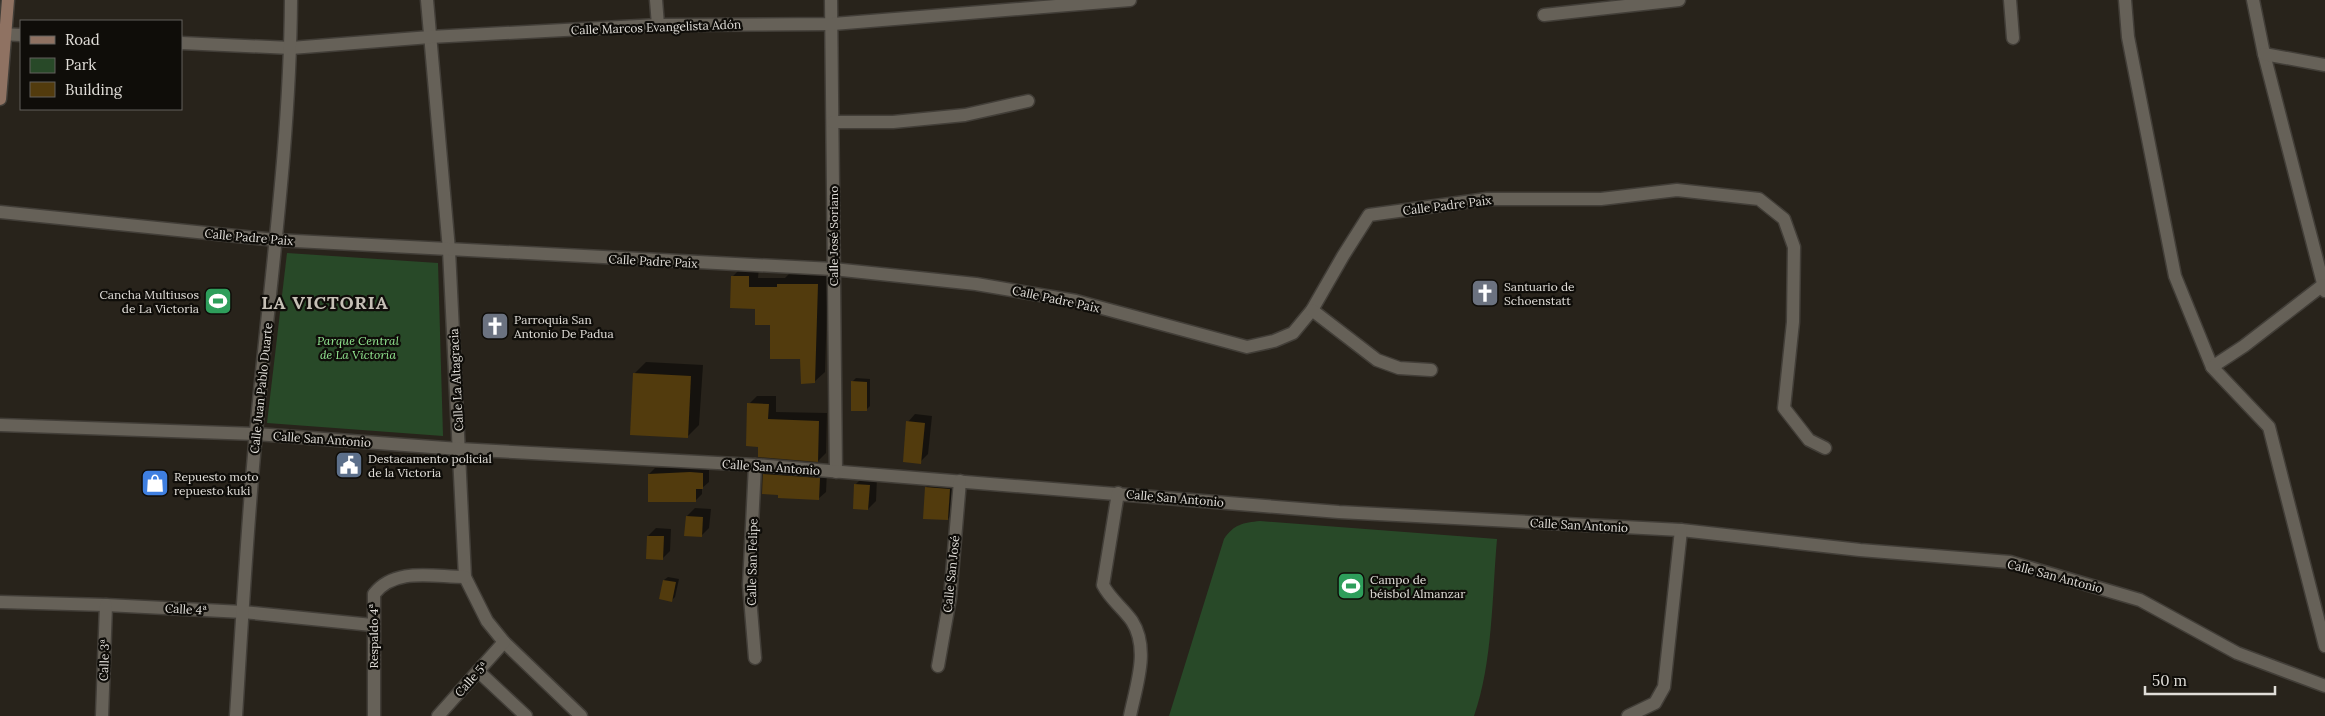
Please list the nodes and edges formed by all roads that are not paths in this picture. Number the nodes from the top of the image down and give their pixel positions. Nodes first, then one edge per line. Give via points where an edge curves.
1 (8, 0) edge
2 (291, 0) edge
3 (427, 0) edge
4 (656, 0) edge
5 (831, 0) edge
6 (1130, 0) edge
7 (1679, 0) edge
8 (2010, 0) edge
9 (2125, 0) edge
10 (2253, 0) edge
11 (1600, 4) edge
12 (1544, 15) dead end
13 (833, 24) junction
14 (658, 25) junction
15 (3, 34) edge
16 (20, 35) edge
17 (430, 37) junction
18 (2013, 38) dead end
19 (182, 43) edge
20 (291, 48) junction
21 (2264, 54) junction
22 (2325, 65) edge
23 (0, 99) edge
24 (1028, 102) dead end
25 (833, 122) junction
26 (0, 212) edge
27 (276, 240) junction
28 (449, 250) junction
29 (832, 270) junction
30 (2324, 288) edge
31 (1312, 310) junction
32 (2212, 367) junction
33 (1431, 370) dead end
34 (0, 425) edge
35 (256, 434) junction
36 (1825, 448) dead end
37 (460, 449) junction
38 (755, 465) junction
39 (836, 472) junction
40 (960, 481) junction
41 (1118, 493) junction
42 (1681, 530) junction
43 (465, 577) junction
44 (0, 602) edge
45 (106, 605) junction
46 (243, 612) junction
47 (372, 625) junction
48 (504, 642) junction
49 (2325, 646) edge
50 (756, 658) dead end
51 (938, 666) dead end
52 (478, 671) junction
53 (2325, 686) edge
54 (102, 716) edge
55 (236, 716) edge
56 (374, 716) edge
57 (438, 716) edge
58 (526, 716) edge
59 (581, 716) edge
60 (1130, 716) edge
61 (1628, 716) edge

1 - 15 main road
2 - 20 street, Calle Juan Pablo Duarte
3 - 17 street, Calle La Altagracia
4 - 14 street
5 - 13 street, Calle José Soriano
6 - 13 street, Calle Marcos Evangelista Adón
7 - 11 street
8 - 18 street
9 - 32 street via 2128,37 2175,276
10 - 21 street
11 - 12 street
13 - 14 street, Calle Marcos Evangelista Adón
13 - 25 street, Calle José Soriano
14 - 17 street, Calle Marcos Evangelista Adón
15 - 16 street
15 - 23 main road
17 - 20 street, Calle Marcos Evangelista Adón
17 - 28 street, Calle La Altagracia
19 - 20 street, Calle Marcos Evangelista Adón
20 - 27 street, Calle Juan Pablo Duarte
21 - 22 street
21 - 30 street
24 - 25 street via 965,115 893,122
25 - 29 street, Calle José Soriano
26 - 27 street, Calle Padre Paix
27 - 28 street, Calle Padre Paix
27 - 35 street, Calle Juan Pablo Duarte
28 - 29 street, Calle Padre Paix
28 - 37 street, Calle La Altagracia
29 - 31 street, Calle Padre Paix via 976,284 1076,301 1247,347 1293,333
29 - 39 street, Calle José Soriano
30 - 32 street
31 - 33 street via 1377,360 1399,368
31 - 36 street, Calle Padre Paix via 1369,215 1487,199 1602,199 1677,190 1759,199 1784,219 1794,247 1793,322 1784,408 1809,440
32 - 49 street via 2269,427
34 - 35 street, Calle San Antonio
35 - 37 street, Calle San Antonio
35 - 46 street, Calle Juan Pablo Duarte
37 - 38 street, Calle San Antonio
37 - 43 street, Calle La Altagracia
38 - 39 street, Calle San Antonio
38 - 50 street, Calle San Felipe via 749,585
39 - 40 street, Calle San Antonio
40 - 41 street, Calle San Antonio
40 - 51 street, Calle San José via 951,590
41 - 42 street, Calle San Antonio via 1340,512
41 - 60 street via 1103,585 1132,622 1140,638 1141,661
42 - 53 street, Calle San Antonio via 1860,550 2010,562 2140,600 2237,653
42 - 61 street via 1664,687 1655,703
43 - 47 street, Respaldo 4ª via 401,576 383,583 374,594
43 - 48 street, Calle La Altagracia via 487,621
44 - 45 street, Calle 4ª
45 - 46 street, Calle 4ª
45 - 54 street, Calle 3ª
46 - 47 street, Calle 4ª
46 - 55 street, Calle Juan Pablo Duarte
47 - 56 street, Respaldo 4ª
48 - 52 street, Calle 5ª
48 - 59 street, Calle La Altagracia
52 - 57 street, Calle 5ª
52 - 58 street

